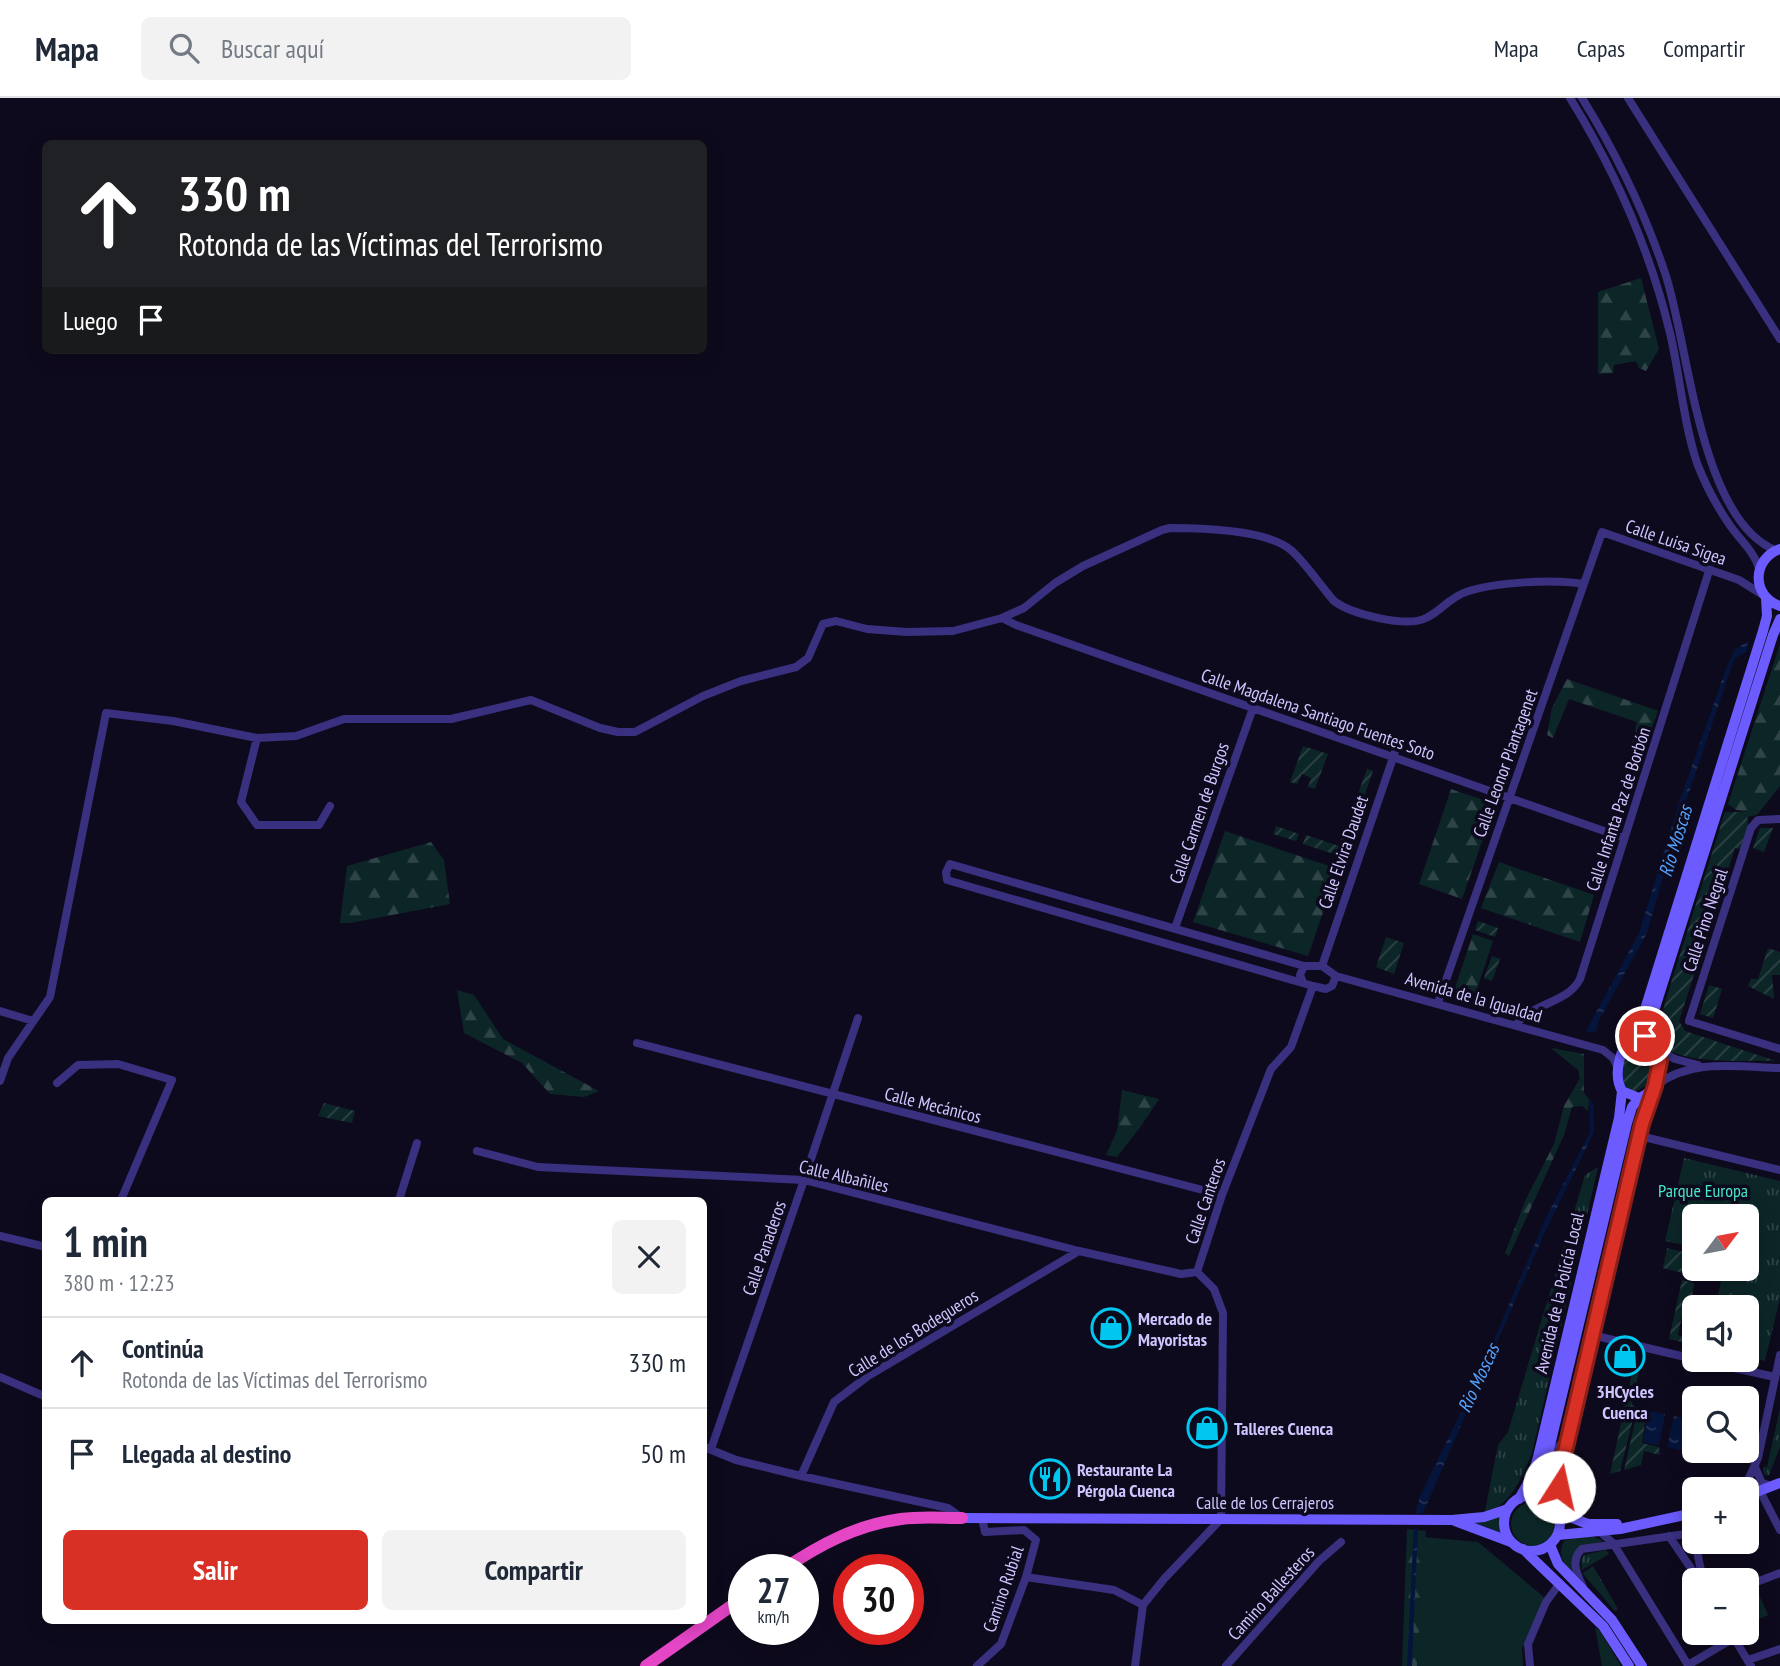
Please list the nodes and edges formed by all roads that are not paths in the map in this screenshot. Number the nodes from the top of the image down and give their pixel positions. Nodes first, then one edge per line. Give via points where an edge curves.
1 (1570, 98) edge
2 (1582, 98) edge
3 (1628, 98) edge
4 (1780, 338) edge
5 (1602, 533) joint
6 (1778, 549) edge
7 (1709, 570) junction
8 (1758, 570) junction
9 (1740, 580) junction
10 (1583, 584) junction
11 (1765, 596) junction
12 (1780, 606) edge
13 (1002, 618) junction
14 (1780, 619) edge
15 (1253, 708) junction
16 (257, 738) junction
17 (1395, 753) junction
18 (1509, 798) junction
19 (330, 806) dead end
20 (1780, 819) edge
21 (1625, 838) junction
22 (1175, 928) junction
23 (1304, 966) junction
24 (1322, 966) junction
25 (1336, 976) junction
26 (1303, 982) junction
27 (1313, 986) junction
28 (1438, 1003) junction
29 (0, 1011) edge
30 (858, 1018) dead end
31 (33, 1021) junction
32 (1516, 1025) junction
33 (1630, 1039) junction
34 (1651, 1039) junction
35 (637, 1043) dead end
36 (1780, 1049) edge
37 (1603, 1050) junction
38 (1659, 1050) junction
39 (1700, 1066) junction
40 (1780, 1068) edge
41 (1619, 1069) junction
42 (0, 1081) edge
43 (57, 1083) dead end
44 (1653, 1089) junction
45 (1622, 1091) junction
46 (833, 1095) junction
47 (1639, 1098) junction
48 (1640, 1136) junction
49 (417, 1143) dead end
50 (477, 1151) dead end
51 (1780, 1170) edge
52 (804, 1180) junction
53 (1222, 1195) junction
54 (122, 1197) edge
55 (400, 1197) edge
56 (0, 1236) edge
57 (42, 1246) edge
58 (1079, 1251) junction
59 (1197, 1272) junction
60 (1592, 1335) junction
61 (1780, 1355) edge
62 (1682, 1356) edge
63 (1753, 1372) edge
64 (0, 1377) edge
65 (1775, 1377) junction
66 (42, 1395) edge
67 (1570, 1437) junction
68 (707, 1448) edge
69 (1548, 1456) junction
70 (1755, 1467) junction
71 (801, 1476) junction
72 (1750, 1477) edge
73 (1771, 1487) edge
74 (1545, 1498) junction
75 (1519, 1499) junction
76 (1508, 1509) junction
77 (1559, 1513) junction
78 (1682, 1516) edge
79 (962, 1518) junction
80 (982, 1518) junction
81 (1221, 1519) junction
82 (1452, 1520) junction
83 (1581, 1521) junction
84 (1640, 1524) junction
85 (1780, 1530) edge
86 (1601, 1532) junction
87 (1558, 1535) junction
88 (1682, 1535) edge
89 (1669, 1536) junction
90 (1341, 1542) dead end
91 (1511, 1542) junction
92 (1613, 1543) junction
93 (1550, 1545) junction
94 (1523, 1549) junction
95 (805, 1554) edge
96 (1692, 1568) edge
97 (1780, 1573) edge
98 (1026, 1577) junction
99 (1759, 1581) edge
100 (1560, 1583) junction
101 (1585, 1592) junction
102 (1143, 1605) junction
103 (728, 1608) edge
104 (707, 1623) edge
105 (706, 1624) edge
106 (1717, 1645) edge
107 (1738, 1645) edge
108 (1780, 1649) edge
109 (1750, 1663) edge
110 (1230, 1665) edge
111 (646, 1666) edge
112 (977, 1666) edge
113 (1135, 1666) edge
114 (1530, 1666) edge
115 (1629, 1666) edge
116 (1642, 1666) edge

1 - 8 street via 1615,181 1653,272 1698,464 1720,510 1754,556
2 - 6 street via 1622,172 1666,277 1703,440 1716,476 1749,531 1759,542
3 - 4 street
5 - 7 street, Calle Luisa Sigea
5 - 10 street, Calle Leonor Plantagenet
6 - 8 main road
7 - 9 street, Calle Luisa Sigea
7 - 21 street, Calle Infanta Paz de Borbón
8 - 9 street, Calle Luisa Sigea
8 - 11 main road
9 - 11 street, Calle Luisa Sigea
10 - 13 street via 1524,583 1476,589 1419,621 1398,620 1342,607 1292,551 1276,540 1170,528 1083,566
10 - 18 street, Calle Leonor Plantagenet
11 - 12 main road
11 - 33 main road via 1763,631 1642,1019
13 - 15 street, Calle Magdalena Santiago Fuentes Soto
13 - 16 street via 953,631 867,629 836,621 823,624 808,658 796,667 703,696 635,732 600,728 531,700 452,719 344,719 296,736
14 - 34 main road via 1654,1011
15 - 17 street, Calle Magdalena Santiago Fuentes Soto
15 - 22 street, Calle Carmen de Burgos
16 - 19 street via 241,802 257,825 319,825
16 - 31 street via 106,713 50,997
17 - 18 street, Calle Magdalena Santiago Fuentes Soto
17 - 24 street, Calle Elvira Daudet
18 - 21 street, Calle Magdalena Santiago Fuentes Soto
18 - 28 street, Calle Leonor Plantagenet
20 - 36 street, Calle Pino Negral via 1758,821 1751,828 1689,1021
21 - 32 street, Calle Infanta Paz de Borbón via 1578,983
22 - 23 street
22 - 26 street via 950,864 946,872 947,880
23 - 24 street
23 - 26 street
24 - 25 street
25 - 27 street via 1326,989
25 - 28 street, Avenida de la Igualdad
26 - 27 street
27 - 53 street, Calle Canteros via 1291,1047 1271,1069
28 - 32 street, Avenida de la Igualdad
29 - 31 street
30 - 46 street, Calle Panaderos
31 - 42 street via 8,1058
32 - 37 street, Avenida de la Igualdad
33 - 34 main road via 1641,1035
33 - 37 street via 1615,1049
33 - 41 main road
34 - 38 main road
35 - 46 street, Calle Mecánicos
37 - 41 street
38 - 39 street
38 - 44 main road
39 - 40 street
39 - 44 street via 1675,1073
41 - 45 main road
43 - 54 street via 78,1065 118,1065 172,1080
44 - 47 main road
44 - 48 street
45 - 47 main road
45 - 75 main road, Avenida de la Policía Local via 1537,1462
46 - 52 street, Calle Panaderos
46 - 53 street, Calle Mecánicos
47 - 69 main road, Avenida de la Policía Local via 1627,1123
48 - 51 street
48 - 60 street
49 - 55 street
50 - 52 street, Calle Albañiles via 538,1167
52 - 58 street, Calle Albañiles
52 - 68 street, Calle Panaderos
53 - 59 street, Calle Canteros
56 - 57 street
58 - 59 street, Calle Albañiles via 1181,1274
58 - 71 street, Calle de los Bodegueros via 868,1376 834,1402
59 - 81 street, Calle Canteros via 1214,1289 1223,1313
60 - 62 street
60 - 67 street
61 - 65 street
63 - 65 street
64 - 66 street
65 - 70 street
67 - 69 street
67 - 83 street via 1559,1487
68 - 71 street, Calle de los Cerrajeros
69 - 74 main road, Avenida de la Policía Local
70 - 72 street
70 - 73 street via 1762,1483
71 - 79 street, Calle de los Cerrajeros via 948,1507
73 - 85 street
74 - 75 main road
74 - 77 main road
75 - 76 main road
76 - 82 main road, Calle de los Cerrajeros
76 - 91 main road via 1504,1526
77 - 83 main road
77 - 87 main road
78 - 84 main road
79 - 80 main road, Calle de los Cerrajeros
79 - 95 highway via 903,1518 868,1525
80 - 81 main road, Calle de los Cerrajeros
80 - 98 street, Camino Rubial via 985,1532 1024,1530 1036,1540
81 - 82 main road, Calle de los Cerrajeros
81 - 102 street
82 - 91 main road, Calle de los Cerrajeros
83 - 84 main road
84 - 86 main road
86 - 87 main road
86 - 92 street
87 - 93 main road
88 - 89 street
89 - 92 street
89 - 96 street
90 - 110 street, Camino Ballesteros
91 - 94 main road
92 - 101 street via 1585,1548 1576,1556 1576,1571
92 - 106 street via 1688,1665
93 - 94 main road via 1537,1551
93 - 101 main road via 1558,1564
94 - 100 main road
97 - 99 street
98 - 102 street via 1114,1590
98 - 112 street, Camino Rubial via 1001,1644
100 - 114 street via 1546,1602 1528,1644
100 - 115 main road via 1603,1626
101 - 116 main road via 1618,1627
102 - 113 street
103 - 104 highway
105 - 111 highway
107 - 109 street
108 - 109 street

